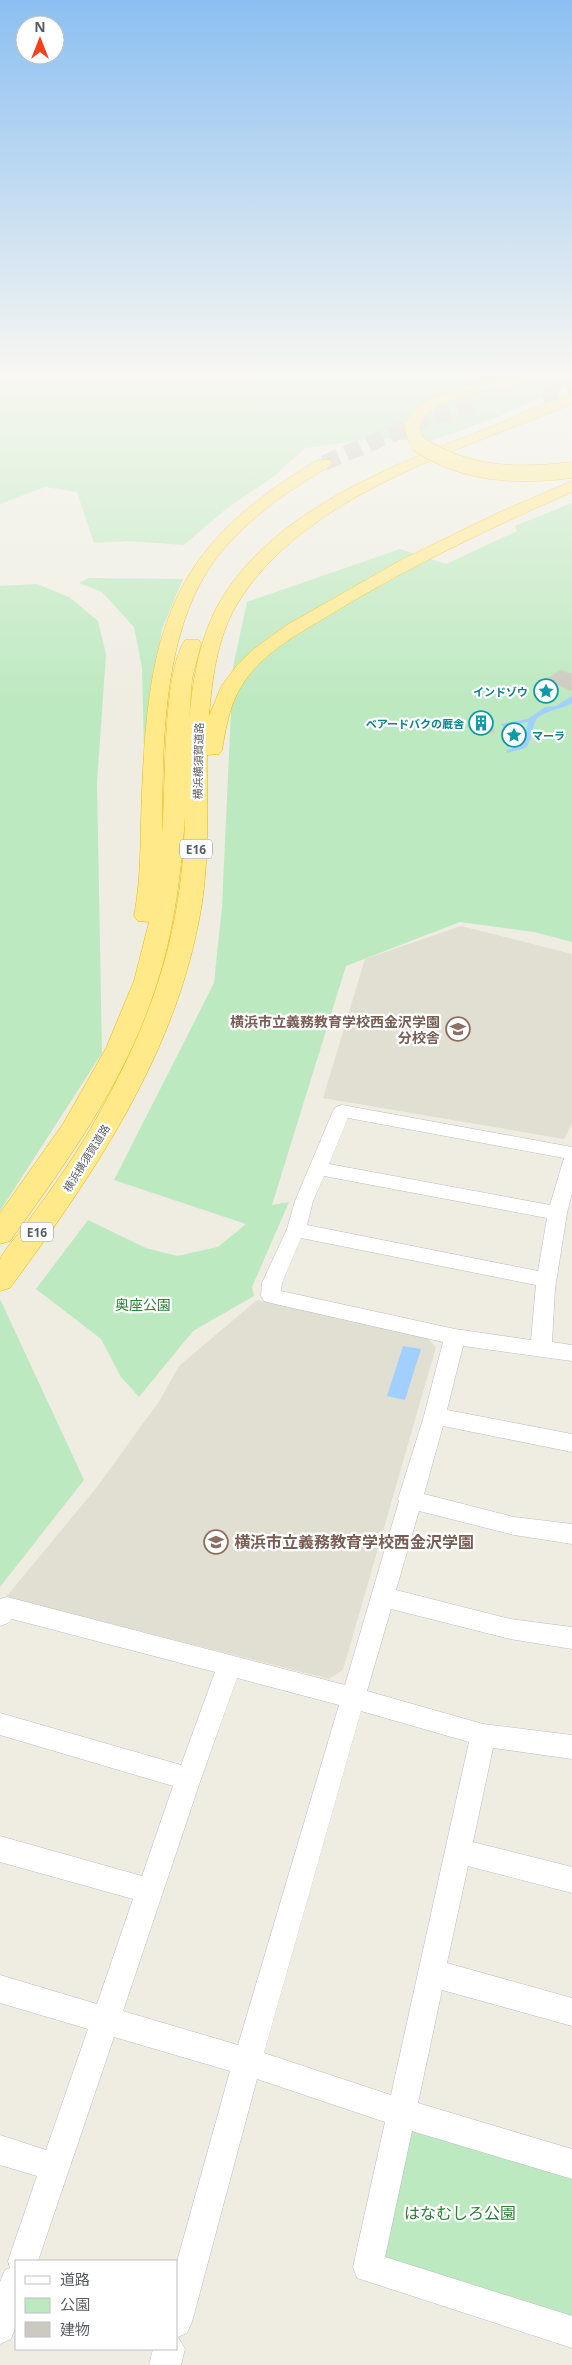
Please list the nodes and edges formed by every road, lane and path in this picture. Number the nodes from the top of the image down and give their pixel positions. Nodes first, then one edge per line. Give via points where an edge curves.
1 (288, 486) edge
2 (349, 486) edge
3 (369, 486) edge
4 (572, 486) edge
5 (256, 556) junction
6 (229, 589) junction
7 (170, 991) junction
8 (109, 1068) junction
9 (572, 1153) edge
10 (572, 1159) edge
11 (319, 1169) junction
12 (557, 1213) junction
13 (296, 1230) junction
14 (0, 1234) edge
15 (0, 1280) edge
16 (547, 1280) junction
17 (455, 1338) junction
18 (542, 1350) junction
19 (572, 1353) edge
20 (435, 1416) junction
21 (572, 1442) edge
22 (409, 1499) junction
23 (572, 1534) edge
24 (382, 1597) junction
25 (0, 1616) edge
26 (572, 1638) edge
27 (230, 1665) junction
28 (353, 1698) junction
29 (0, 1724) edge
30 (483, 1734) junction
31 (572, 1747) edge
32 (188, 1779) junction
33 (0, 1849) edge
34 (458, 1851) junction
35 (572, 1880) edge
36 (150, 1890) junction
37 (432, 1973) junction
38 (0, 1989) edge
39 (572, 2012) edge
40 (106, 2021) junction
41 (247, 2062) junction
42 (402, 2113) junction
43 (0, 2150) edge
44 (572, 2164) edge
45 (55, 2168) junction
46 (23, 2260) edge
47 (15, 2284) edge
48 (178, 2315) edge
49 (0, 2327) edge
50 (572, 2332) edge
51 (169, 2350) edge
52 (165, 2365) edge

1 - 8 highway, E16 via 263,503 212,552 190,586 169,643 161,690 152,792 147,913
2 - 5 highway, 横浜横須賀道路 / E16 via 296,517
3 - 5 highway, 横浜横須賀道路 / E16 via 310,519
4 - 7 highway, E16 via 468,533 322,612 269,646 236,678 215,728 200,906
5 - 6 highway, 横浜横須賀道路 / E16
6 - 7 highway, 横浜横須賀道路 / E16 via 204,676 198,743 195,862 188,922
6 - 8 highway, 横浜横須賀道路 / E16 via 199,628 191,648 177,742 171,858 157,940 132,1020
7 - 15 highway, 横浜横須賀道路 / E16 via 121,1102 71,1182
8 - 14 highway, 横浜横須賀道路 / E16 via 93,1097
9 - 11 street via 342,1111
10 - 12 street
11 - 12 street
11 - 13 street via 304,1201
12 - 16 street
13 - 16 street
13 - 17 street via 272,1283 271,1296
16 - 18 street
17 - 18 street
17 - 20 street
18 - 19 street
20 - 21 street
20 - 22 street
22 - 23 street via 514,1526
22 - 24 street
24 - 26 street via 510,1629
24 - 28 street
25 - 27 street via 7,1607
27 - 28 street
27 - 32 street
28 - 30 street
28 - 41 street
29 - 32 street
30 - 31 street
30 - 34 street
32 - 36 street
33 - 36 street
34 - 35 street
34 - 37 street
36 - 40 street
37 - 39 street
37 - 42 street
38 - 40 street
40 - 41 street
40 - 45 street
41 - 42 street
41 - 48 street
42 - 44 street
42 - 50 street via 368,2267
43 - 45 street
45 - 46 street
47 - 49 street
51 - 52 street

